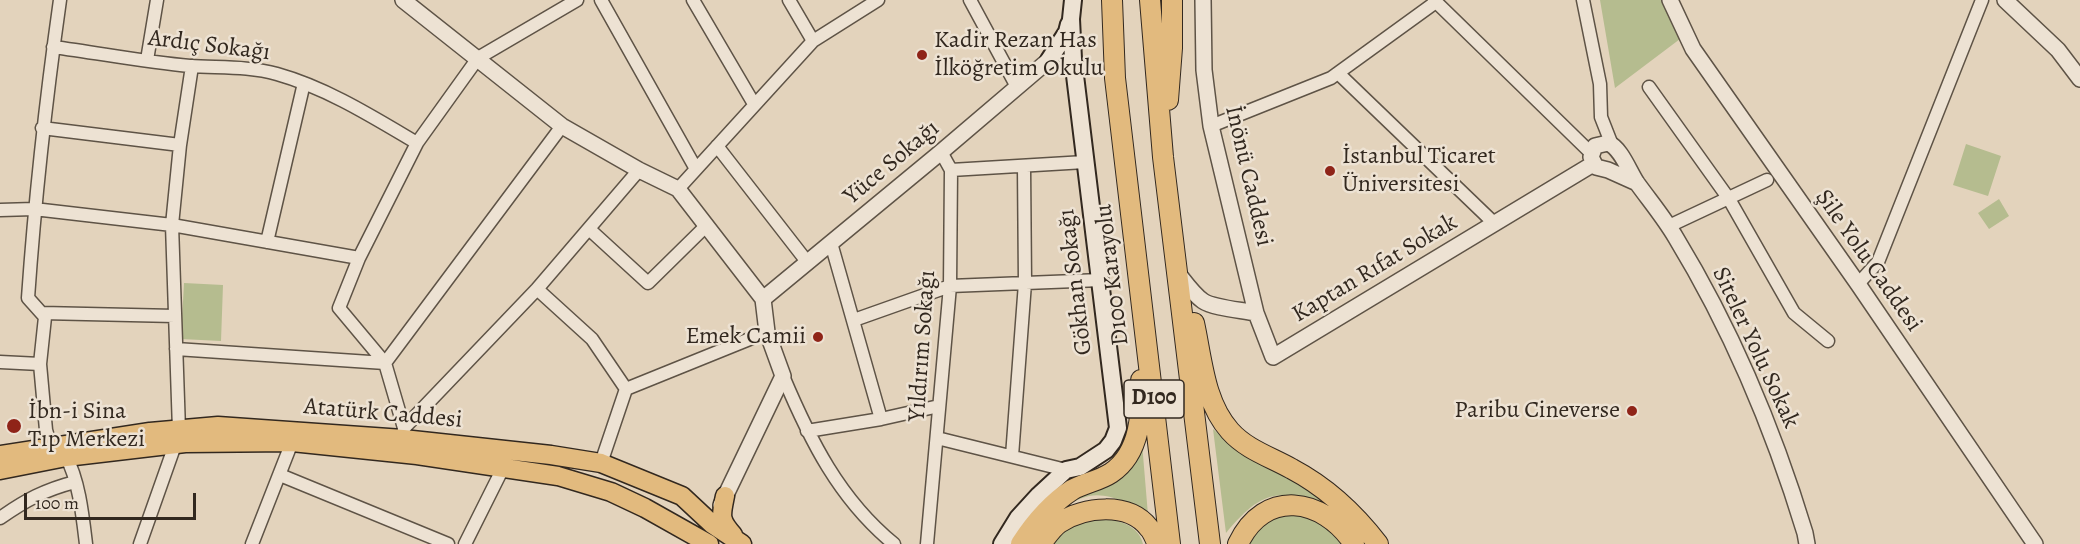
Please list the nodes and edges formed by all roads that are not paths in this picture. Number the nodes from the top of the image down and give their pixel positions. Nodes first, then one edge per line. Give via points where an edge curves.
1 (60, 0) edge
2 (156, 0) edge
3 (403, 0) edge
4 (577, 0) edge
5 (601, 0) edge
6 (693, 0) edge
7 (789, 0) edge
8 (878, 0) edge
9 (970, 0) edge
10 (1073, 0) edge
11 (1112, 0) edge
12 (1150, 0) edge
13 (1172, 0) edge
14 (1203, 0) edge
15 (1583, 0) edge
16 (1670, 0) edge
17 (1982, 0) edge
18 (2005, 0) edge
19 (1435, 1) edge
20 (1071, 19) junction
21 (813, 41) junction
22 (53, 47) junction
23 (478, 58) junction
24 (1073, 59) junction
25 (147, 60) junction
26 (1049, 60) junction
27 (192, 66) junction
28 (1339, 74) junction
29 (2080, 79) edge
30 (304, 83) junction
31 (1017, 87) junction
32 (1648, 87) dead end
33 (754, 104) junction
34 (561, 126) junction
35 (1211, 126) junction
36 (42, 128) junction
37 (417, 143) junction
38 (180, 144) junction
39 (717, 146) junction
40 (1615, 148) junction
41 (941, 152) junction
42 (1163, 157) junction
43 (1085, 162) junction
44 (1597, 163) junction
45 (1024, 167) junction
46 (696, 169) junction
47 (639, 170) junction
48 (951, 170) junction
49 (1767, 180) dead end
50 (1637, 183) junction
51 (678, 189) junction
52 (1729, 199) junction
53 (34, 209) junction
54 (0, 210) edge
55 (1495, 224) junction
56 (172, 225) junction
57 (707, 225) junction
58 (1669, 226) junction
59 (588, 229) junction
60 (267, 243) junction
61 (831, 243) junction
62 (1137, 254) junction
63 (359, 258) junction
64 (808, 263) junction
65 (1177, 272) junction
66 (1101, 280) junction
67 (1025, 283) junction
68 (1858, 284) junction
69 (950, 286) junction
70 (537, 289) junction
71 (763, 299) junction
72 (42, 313) junction
73 (1256, 313) junction
74 (175, 316) junction
75 (854, 320) junction
76 (767, 332) junction
77 (1828, 341) dead end
78 (176, 349) junction
79 (1273, 357) joint
80 (0, 362) edge
81 (385, 363) junction
82 (40, 364) junction
83 (783, 376) junction
84 (626, 389) junction
85 (939, 406) junction
86 (881, 419) junction
87 (807, 432) junction
88 (404, 433) junction
89 (177, 437) junction
90 (937, 438) junction
91 (292, 442) junction
92 (51, 447) junction
93 (0, 455) edge
94 (1012, 456) junction
95 (66, 458) junction
96 (601, 463) junction
97 (503, 468) junction
98 (0, 470) edge
99 (1066, 470) junction
100 (280, 475) junction
101 (75, 482) junction
102 (725, 496) junction
103 (0, 518) edge
104 (707, 538) edge
105 (1809, 540) edge
106 (86, 544) edge
107 (140, 544) edge
108 (252, 544) edge
109 (448, 544) edge
110 (465, 544) edge
111 (741, 544) edge
112 (894, 544) edge
113 (927, 544) edge
114 (1002, 544) edge
115 (1021, 544) edge
116 (1041, 544) edge
117 (1158, 544) edge
118 (1170, 544) edge
119 (1210, 544) edge
120 (1238, 544) edge
121 (1354, 544) edge
122 (1378, 544) edge
123 (2035, 544) edge

1 - 22 street
2 - 25 street
3 - 23 street
4 - 23 street
5 - 46 street
6 - 33 street
7 - 21 street
8 - 21 street
9 - 31 street
10 - 20 main road
11 - 62 highway, D100 Karayolu / D100 via 1115,78
12 - 42 highway, D100
13 - 42 highway
14 - 35 street, İnönü Caddesi via 1204,70
15 - 40 street via 1600,84 1601,117
16 - 68 street, Şile Yolu Caddesi via 1693,49
17 - 68 street via 1878,262
18 - 29 street via 2058,50
19 - 28 street
19 - 44 street
20 - 24 main road, Gökhan Sokağı
20 - 26 main road
21 - 33 street
22 - 25 street, Ardıç Sokağı
22 - 36 street
23 - 34 street
23 - 37 street
24 - 26 main road
24 - 43 main road, Gökhan Sokağı
25 - 27 street, Ardıç Sokağı
26 - 31 street, Yüce Sokağı
27 - 30 street, Ardıç Sokağı via 253,69
27 - 38 street
28 - 35 street
28 - 55 street
30 - 37 street, Ardıç Sokağı via 350,104
30 - 60 street
31 - 41 street, Yüce Sokağı
32 - 52 street
33 - 39 street
34 - 47 street
34 - 81 street
35 - 73 street, İnönü Caddesi
36 - 38 street
36 - 53 street
37 - 63 street
38 - 56 street
39 - 46 street
39 - 64 street
40 - 44 street, Kaptan Rıfat Sokak via 1599,144
40 - 44 street via 1616,165
40 - 50 street, Siteler Yolu Sokak
41 - 48 street, Yıldırım Sokağı
41 - 61 street, Yüce Sokağı
42 - 65 highway, D100
43 - 45 street
43 - 66 main road, Gökhan Sokağı
44 - 50 street
44 - 55 street, Kaptan Rıfat Sokak
45 - 48 street
45 - 67 street
46 - 51 street
47 - 51 street
47 - 59 street
48 - 69 street, Yıldırım Sokağı
49 - 52 street
50 - 58 street, Siteler Yolu Sokak
51 - 57 street
52 - 58 street
52 - 77 street via 1794,313
53 - 54 street
53 - 56 street
53 - 72 street via 28,298
55 - 79 street, Kaptan Rıfat Sokak
56 - 60 street
56 - 74 street
57 - 59 street via 648,283
57 - 71 street
58 - 105 street, Siteler Yolu Sokak via 1740,359 1780,455
59 - 70 street
60 - 63 street
61 - 64 street, Yüce Sokağı
61 - 75 street
62 - 115 highway via 1141,400 1130,453 1112,473 1072,490 1039,520
62 - 118 highway, D100 Karayolu / D100
63 - 81 street via 339,308
64 - 71 street, Yüce Sokağı
65 - 73 street via 1204,302
65 - 119 highway, D100
65 - 122 highway via 1191,305 1209,395 1229,430 1258,453 1315,482 1354,516
66 - 67 street
66 - 99 main road, Gökhan Sokağı via 1118,429 1106,450 1080,467
67 - 69 street
67 - 94 street
68 - 123 street, Şile Yolu Caddesi
69 - 75 street
69 - 85 street, Yıldırım Sokağı
70 - 84 street via 592,339
70 - 88 street
71 - 76 street
72 - 74 street
72 - 82 street via 45,317
73 - 79 street, İnönü Caddesi
74 - 78 street
75 - 86 street
76 - 83 street
76 - 84 street
78 - 81 street
78 - 89 street
80 - 82 street
81 - 88 street
82 - 92 street
83 - 87 street
83 - 102 street
84 - 96 street
85 - 86 street
85 - 90 street, Yıldırım Sokağı
86 - 87 street
87 - 112 street via 854,505
88 - 89 main road, Atatürk Caddesi via 218,426
88 - 96 main road, Atatürk Caddesi
89 - 91 main road, Atatürk Caddesi via 185,443
89 - 92 main road, Atatürk Caddesi
89 - 95 main road, Atatürk Caddesi
89 - 107 street
90 - 94 street
90 - 113 street, Yıldırım Sokağı
91 - 97 main road, Atatürk Caddesi
91 - 100 street
92 - 93 main road, Atatürk Caddesi
92 - 95 main road
94 - 99 street
95 - 98 main road, Atatürk Caddesi
95 - 101 street via 73,468
96 - 104 main road, Atatürk Caddesi via 682,496
97 - 104 main road, Atatürk Caddesi via 558,476 610,492
97 - 110 street
99 - 114 main road, Gökhan Sokağı via 1018,518
100 - 108 street
100 - 109 street
101 - 103 street via 47,489
101 - 106 street
102 - 104 street
102 - 111 main road via 723,523
104 - 111 main road, Atatürk Caddesi
116 - 117 highway via 1058,524 1080,513 1106,508 1129,513 1148,526
120 - 121 highway via 1261,515 1289,504 1312,508 1326,516

